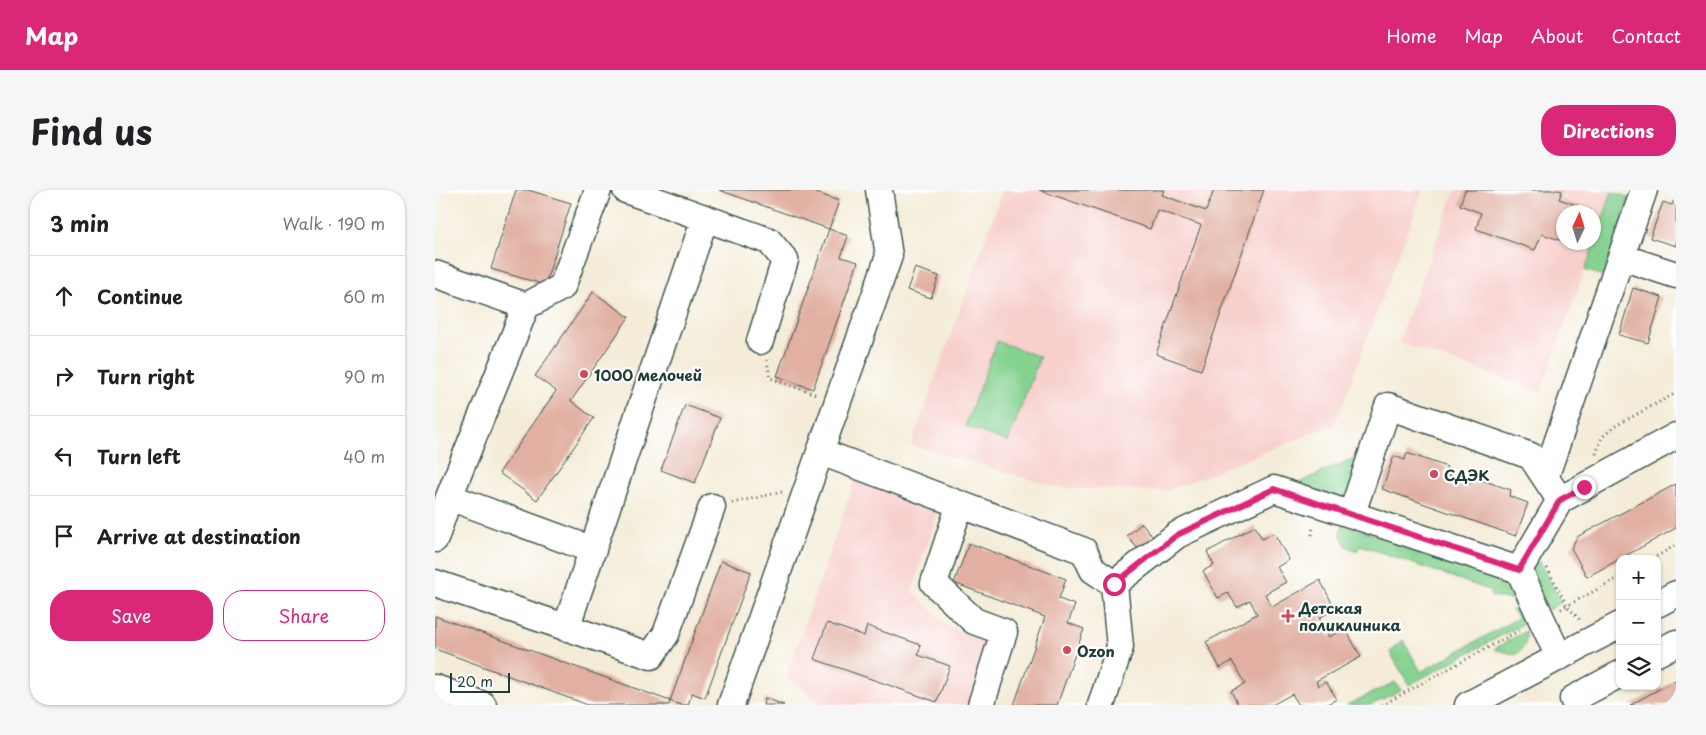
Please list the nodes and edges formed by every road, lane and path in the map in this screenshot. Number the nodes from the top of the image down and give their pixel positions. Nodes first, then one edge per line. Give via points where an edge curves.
1 (598, 190) edge
2 (626, 190) edge
3 (879, 190) edge
4 (1643, 190) edge
5 (705, 218) junction
6 (1621, 257) junction
7 (435, 274) edge
8 (1676, 275) edge
9 (526, 306) junction
10 (761, 341) joint
11 (1676, 393) edge
12 (837, 402) junction
13 (1676, 436) edge
14 (821, 452) junction
15 (1546, 475) junction
16 (809, 486) junction
17 (1584, 487) junction
18 (449, 497) junction
19 (1560, 500) junction
20 (960, 504) junction
21 (712, 508) joint
22 (1352, 513) junction
23 (435, 539) edge
24 (1676, 545) edge
25 (593, 550) junction
26 (1659, 555) edge
27 (1544, 564) dead end
28 (1519, 570) junction
29 (1616, 579) edge
30 (435, 583) edge
31 (1114, 584) junction
32 (1676, 594) edge
33 (1661, 602) edge
34 (1567, 606) junction
35 (1541, 619) junction
36 (1583, 624) dead end
37 (1616, 627) edge
38 (566, 628) junction
39 (1676, 643) edge
40 (1661, 651) edge
41 (1559, 657) junction
42 (1616, 676) edge
43 (435, 688) edge
44 (1571, 703) edge
45 (483, 705) edge
46 (732, 705) edge
47 (981, 705) edge
48 (1101, 705) edge
49 (1382, 705) edge
50 (1469, 705) edge

1 - 9 street via 563,286
2 - 5 street
3 - 12 street via 889,256
4 - 6 street
5 - 10 street via 769,241 785,260
5 - 25 street
6 - 8 street
6 - 15 street
7 - 9 street
9 - 18 street
10 - 12 path via 767,343 765,350 770,378
11 - 17 path via 1617,425 1602,437
12 - 14 street
13 - 17 street
14 - 16 street
14 - 20 street
15 - 19 street
15 - 22 street via 1531,456 1388,406
16 - 21 path
16 - 46 street
17 - 19 street
18 - 23 street
18 - 25 street
19 - 28 street
20 - 31 street via 1084,551 1093,570
20 - 47 street via 934,583 974,621 1004,632
21 - 38 street via 666,634 651,656
22 - 28 street
22 - 31 street via 1274,489 1177,535
24 - 26 path
25 - 38 street
27 - 34 path
28 - 35 street
29 - 34 path
30 - 38 street
31 - 48 street via 1119,647
32 - 33 street
34 - 35 path
34 - 36 path
35 - 41 street
35 - 49 path
37 - 41 street
39 - 40 street
41 - 50 street
42 - 44 street
43 - 45 street

